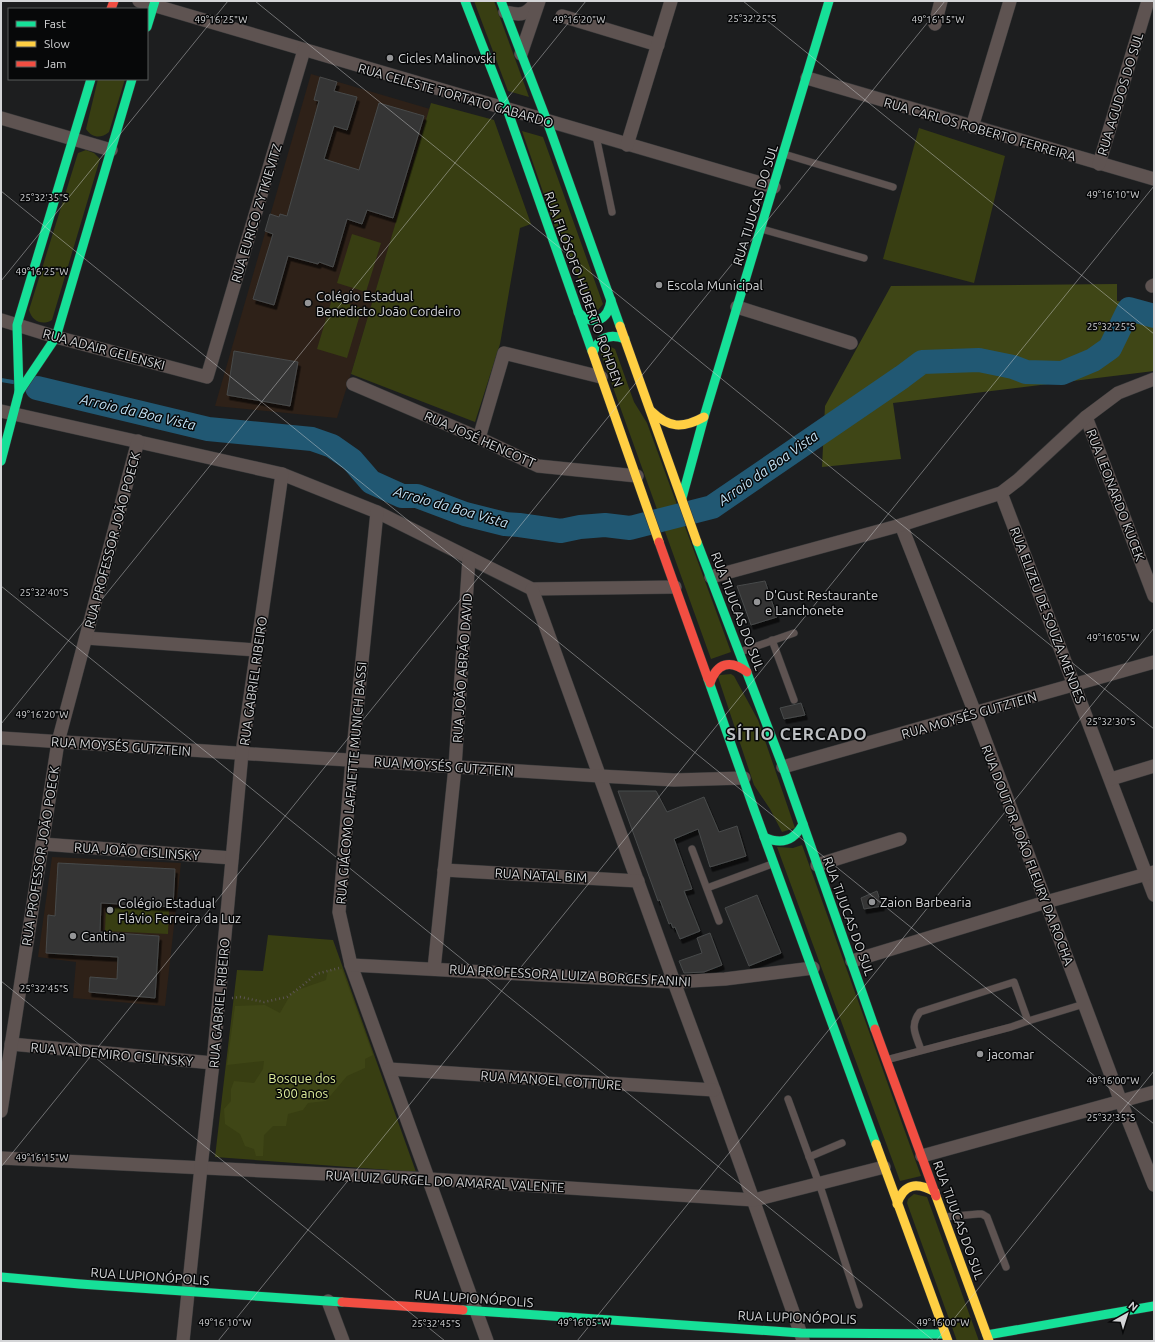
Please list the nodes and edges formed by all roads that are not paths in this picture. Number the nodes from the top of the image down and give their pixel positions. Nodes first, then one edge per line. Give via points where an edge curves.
1 (139, 1) edge
2 (466, 1) edge
3 (538, 1) edge
4 (671, 1) edge
5 (830, 1) edge
6 (941, 1) edge
7 (1010, 1) edge
8 (1148, 1) edge
9 (154, 3) edge
10 (503, 6) edge
11 (562, 16) dead end
12 (148, 24) edge
13 (935, 24) dead end
14 (658, 45) junction
15 (304, 50) junction
16 (521, 54) junction
17 (806, 78) junction
18 (91, 80) edge
19 (132, 80) edge
20 (507, 109) junction
21 (1, 118) edge
22 (547, 121) junction
23 (972, 127) junction
24 (596, 136) junction
25 (73, 139) junction
26 (628, 145) junction
27 (111, 150) junction
28 (784, 154) junction
29 (1099, 164) junction
30 (1154, 179) edge
31 (893, 187) dead end
32 (774, 188) junction
33 (612, 212) dead end
34 (762, 228) junction
35 (864, 258) dead end
36 (611, 300) junction
37 (737, 307) junction
38 (578, 312) junction
39 (1, 320) edge
40 (18, 325) junction
41 (56, 337) junction
42 (624, 339) junction
43 (851, 343) dead end
44 (593, 352) junction
45 (207, 377) joint
46 (601, 377) junction
47 (1154, 380) edge
48 (353, 384) dead end
49 (20, 392) junction
50 (7, 412) edge
51 (651, 412) junction
52 (704, 417) junction
53 (1086, 417) junction
54 (479, 438) junction
55 (138, 441) junction
56 (1, 460) edge
57 (282, 474) junction
58 (637, 476) junction
59 (1001, 493) junction
60 (682, 499) junction
61 (377, 512) junction
62 (901, 525) junction
63 (469, 558) junction
64 (711, 577) junction
65 (675, 587) junction
66 (532, 589) junction
67 (1154, 596) edge
68 (794, 633) dead end
69 (86, 638) junction
70 (772, 640) junction
71 (257, 650) junction
72 (740, 652) junction
73 (1154, 662) edge
74 (747, 672) junction
75 (710, 682) junction
76 (1075, 685) junction
77 (794, 700) dead end
78 (975, 713) junction
79 (1, 738) edge
80 (58, 742) junction
81 (242, 753) junction
82 (352, 760) junction
83 (1154, 766) edge
84 (455, 767) junction
85 (783, 767) junction
86 (600, 776) junction
87 (744, 778) junction
88 (1111, 779) junction
89 (803, 824) junction
90 (764, 837) junction
91 (900, 839) dead end
92 (42, 844) junction
93 (692, 849) dead end
94 (232, 858) junction
95 (774, 863) junction
96 (818, 865) junction
97 (444, 870) junction
98 (1150, 873) edge
99 (638, 881) junction
100 (707, 888) junction
101 (1154, 894) edge
102 (1046, 902) junction
103 (719, 921) dead end
104 (852, 961) junction
105 (351, 965) junction
106 (813, 968) junction
107 (434, 969) junction
108 (674, 982) junction
109 (1084, 1004) junction
110 (1028, 1021) junction
111 (11, 1044) junction
112 (921, 1050) junction
113 (886, 1060) junction
114 (214, 1064) junction
115 (389, 1069) junction
116 (714, 1090) junction
117 (1154, 1092) edge
118 (788, 1099) dead end
119 (1121, 1102) junction
120 (1, 1111) edge
121 (842, 1143) dead end
122 (922, 1156) junction
123 (809, 1157) junction
124 (1, 1158) edge
125 (200, 1167) junction
126 (884, 1167) junction
127 (430, 1180) junction
128 (819, 1184) junction
129 (1154, 1185) edge
130 (935, 1192) junction
131 (754, 1200) junction
132 (897, 1204) junction
133 (944, 1217) junction
134 (1006, 1267) dead end
135 (1, 1277) edge
136 (188, 1291) junction
137 (328, 1301) junction
138 (859, 1305) dead end
139 (1154, 1306) edge
140 (476, 1311) junction
141 (802, 1337) edge
142 (946, 1337) edge
143 (988, 1338) edge
144 (183, 1341) edge
145 (343, 1341) edge
146 (487, 1341) edge

1 - 9 street, RUA CELESTE TORTATO GABARDO
2 - 20 main road, RUA FILÓSOFO HUBERTO ROHDEN
3 - 10 street via 526,12 518,15
3 - 16 street
4 - 14 street
5 - 17 main road, RUA TIJUCAS DO SUL
6 - 13 street
7 - 23 street
8 - 29 street, RUA AGUDOS DO SUL
9 - 12 main road
9 - 15 street, RUA CELESTE TORTATO GABARDO
10 - 16 main road, RUA FILÓSOFO HUBERTO ROHDEN
11 - 14 street
14 - 26 street
15 - 20 street, RUA CELESTE TORTATO GABARDO
15 - 45 street, RUA EURICO ZYTKIEVITZ
16 - 22 main road, RUA FILÓSOFO HUBERTO ROHDEN
17 - 23 street, RUA CARLOS ROBERTO FERREIRA
17 - 28 main road, RUA TIJUCAS DO SUL
18 - 25 main road
19 - 27 main road
20 - 22 street, RUA CELESTE TORTATO GABARDO
20 - 38 main road, RUA FILÓSOFO HUBERTO ROHDEN
21 - 25 street
22 - 24 street, RUA CELESTE TORTATO GABARDO
22 - 36 main road, RUA FILÓSOFO HUBERTO ROHDEN
23 - 29 street, RUA CARLOS ROBERTO FERREIRA
24 - 26 street, RUA CELESTE TORTATO GABARDO
24 - 33 lane
25 - 27 street
25 - 40 main road
26 - 32 street, RUA CELESTE TORTATO GABARDO
27 - 41 main road
28 - 31 lane
28 - 32 main road, RUA TIJUCAS DO SUL
29 - 30 street, RUA CARLOS ROBERTO FERREIRA
32 - 34 main road, RUA TIJUCAS DO SUL
34 - 35 lane
34 - 37 main road, RUA TIJUCAS DO SUL
36 - 38 main road via 606,315 596,320 586,319
36 - 42 main road, RUA FILÓSOFO HUBERTO ROHDEN
37 - 43 street
37 - 52 main road, RUA TIJUCAS DO SUL
38 - 44 main road, RUA FILÓSOFO HUBERTO ROHDEN
39 - 40 street, RUA ADAIR GELENSKI
40 - 41 street, RUA ADAIR GELENSKI
40 - 49 main road
41 - 45 street, RUA ADAIR GELENSKI
41 - 49 main road
42 - 44 main road via 615,335 605,336 597,343
42 - 51 main road, RUA FILÓSOFO HUBERTO ROHDEN
44 - 46 main road, RUA FILÓSOFO HUBERTO ROHDEN
46 - 54 street via 504,352
46 - 58 main road, RUA FILÓSOFO HUBERTO ROHDEN
47 - 53 street via 1118,393
48 - 54 street, RUA JOSÉ HENCOTT
49 - 50 main road
50 - 55 street
50 - 56 main road
51 - 52 main road via 659,420 676,426 694,424
51 - 60 main road, RUA FILÓSOFO HUBERTO ROHDEN
52 - 60 main road, RUA TIJUCAS DO SUL
53 - 59 street
53 - 67 street, RUA LEONARDO KUCEK
54 - 58 street, RUA JOSÉ HENCOTT via 538,466
55 - 57 street
55 - 69 street, RUA PROFESSOR JOÃO POECK
57 - 61 street
57 - 71 street, RUA GABRIEL RIBEIRO
58 - 65 main road, RUA FILÓSOFO HUBERTO ROHDEN
59 - 62 street
59 - 76 street, RUA ELIZEU DE SOUZA MENDES
60 - 64 main road, RUA TIJUCAS DO SUL
61 - 63 street
61 - 82 street, RUA GIÁCOMO LAFAIETTE MUNICH BASSI
62 - 64 street
62 - 78 street, RUA DOUTOR JOÃO FLEURY DA ROCHA
63 - 66 street
63 - 84 street, RUA JOÃO ABRÃO DAVID
64 - 72 main road, RUA TIJUCAS DO SUL
65 - 66 street
65 - 75 main road
66 - 86 street
68 - 70 lane
69 - 71 street
69 - 80 street, RUA PROFESSOR JOÃO POECK
70 - 72 lane
70 - 77 lane
71 - 81 street, RUA GABRIEL RIBEIRO
72 - 74 main road, RUA TIJUCAS DO SUL
73 - 76 street, RUA MOYSÉS GUTZTEIN
74 - 75 main road via 736,665 724,665 714,672
74 - 85 main road, RUA TIJUCAS DO SUL
75 - 87 main road
76 - 78 street, RUA MOYSÉS GUTZTEIN
76 - 88 street, RUA ELIZEU DE SOUZA MENDES
78 - 85 street, RUA MOYSÉS GUTZTEIN
78 - 102 street, RUA DOUTOR JOÃO FLEURY DA ROCHA
79 - 80 street, RUA MOYSÉS GUTZTEIN
80 - 81 street, RUA MOYSÉS GUTZTEIN
80 - 92 street, RUA PROFESSOR JOÃO POECK
81 - 82 street, RUA MOYSÉS GUTZTEIN
81 - 94 street, RUA GABRIEL RIBEIRO
82 - 84 street, RUA MOYSÉS GUTZTEIN
82 - 105 street, RUA GIÁCOMO LAFAIETTE MUNICH BASSI via 339,912
83 - 88 street
84 - 86 street, RUA MOYSÉS GUTZTEIN
84 - 97 street, RUA JOÃO ABRÃO DAVID
85 - 89 main road, RUA TIJUCAS DO SUL
86 - 87 street, RUA MOYSÉS GUTZTEIN via 674,780
86 - 99 street
87 - 90 main road
88 - 98 street, RUA ELIZEU DE SOUZA MENDES
89 - 90 main road via 798,834 788,840 776,842
89 - 96 main road, RUA TIJUCAS DO SUL
90 - 95 main road
91 - 96 street
92 - 94 street, RUA JOÃO CISLINSKY
92 - 111 street, RUA PROFESSOR JOÃO POECK
93 - 100 lane
94 - 114 street, RUA GABRIEL RIBEIRO
95 - 100 lane
95 - 106 main road
96 - 104 main road, RUA TIJUCAS DO SUL
97 - 99 street, RUA NATAL BIM
97 - 107 street, RUA JOÃO ABRÃO DAVID
98 - 101 street, RUA ELIZEU DE SOUZA MENDES
98 - 102 street
99 - 108 street
100 - 103 lane
102 - 104 street
102 - 109 street, RUA DOUTOR JOÃO FLEURY DA ROCHA
104 - 113 main road, RUA TIJUCAS DO SUL
105 - 107 street, RUA PROFESSORA LUIZA BORGES FANINI
105 - 115 street, RUA GIÁCOMO LAFAIETTE MUNICH BASSI
106 - 108 street, RUA PROFESSORA LUIZA BORGES FANINI via 725,979
106 - 126 main road
107 - 108 street, RUA PROFESSORA LUIZA BORGES FANINI
108 - 116 street
109 - 110 lane
109 - 119 street, RUA DOUTOR JOÃO FLEURY DA ROCHA
110 - 112 lane
110 - 112 lane via 1014,982 920,1012 913,1026
111 - 114 street, RUA VALDEMIRO CISLINSKY
111 - 120 street, RUA PROFESSOR JOÃO POECK
112 - 113 lane
113 - 122 main road, RUA TIJUCAS DO SUL
114 - 125 street, RUA GABRIEL RIBEIRO
115 - 116 street, RUA MANOEL COTTURE
115 - 127 street, RUA GIÁCOMO LAFAIETTE MUNICH BASSI
116 - 131 street
117 - 119 street
118 - 123 lane
119 - 122 street
119 - 129 street, RUA DOUTOR JOÃO FLEURY DA ROCHA
121 - 123 lane
122 - 130 main road, RUA TIJUCAS DO SUL
123 - 128 lane
124 - 125 street, RUA LUIZ GURGEL DO AMARAL VALENTE
125 - 127 street, RUA LUIZ GURGEL DO AMARAL VALENTE
125 - 136 street, RUA GABRIEL RIBEIRO
126 - 128 street, RUA LUIZ GURGEL DO AMARAL VALENTE
126 - 132 main road
127 - 131 street, RUA LUIZ GURGEL DO AMARAL VALENTE
127 - 140 street, RUA GIÁCOMO LAFAIETTE MUNICH BASSI
128 - 131 street, RUA LUIZ GURGEL DO AMARAL VALENTE
128 - 138 lane
130 - 132 main road via 920,1185 909,1187 901,1194
130 - 133 main road, RUA TIJUCAS DO SUL
131 - 141 street
132 - 142 main road
133 - 134 lane via 978,1214 987,1217
133 - 143 main road, RUA TIJUCAS DO SUL
135 - 136 main road, RUA LUPIONÓPOLIS
136 - 137 main road, RUA LUPIONÓPOLIS
136 - 144 street, RUA GABRIEL RIBEIRO
137 - 140 main road, RUA LUPIONÓPOLIS
137 - 145 street
139 - 143 main road
140 - 141 main road, RUA LUPIONÓPOLIS
140 - 146 street, RUA GIÁCOMO LAFAIETTE MUNICH BASSI
141 - 142 main road, RUA LUPIONÓPOLIS

